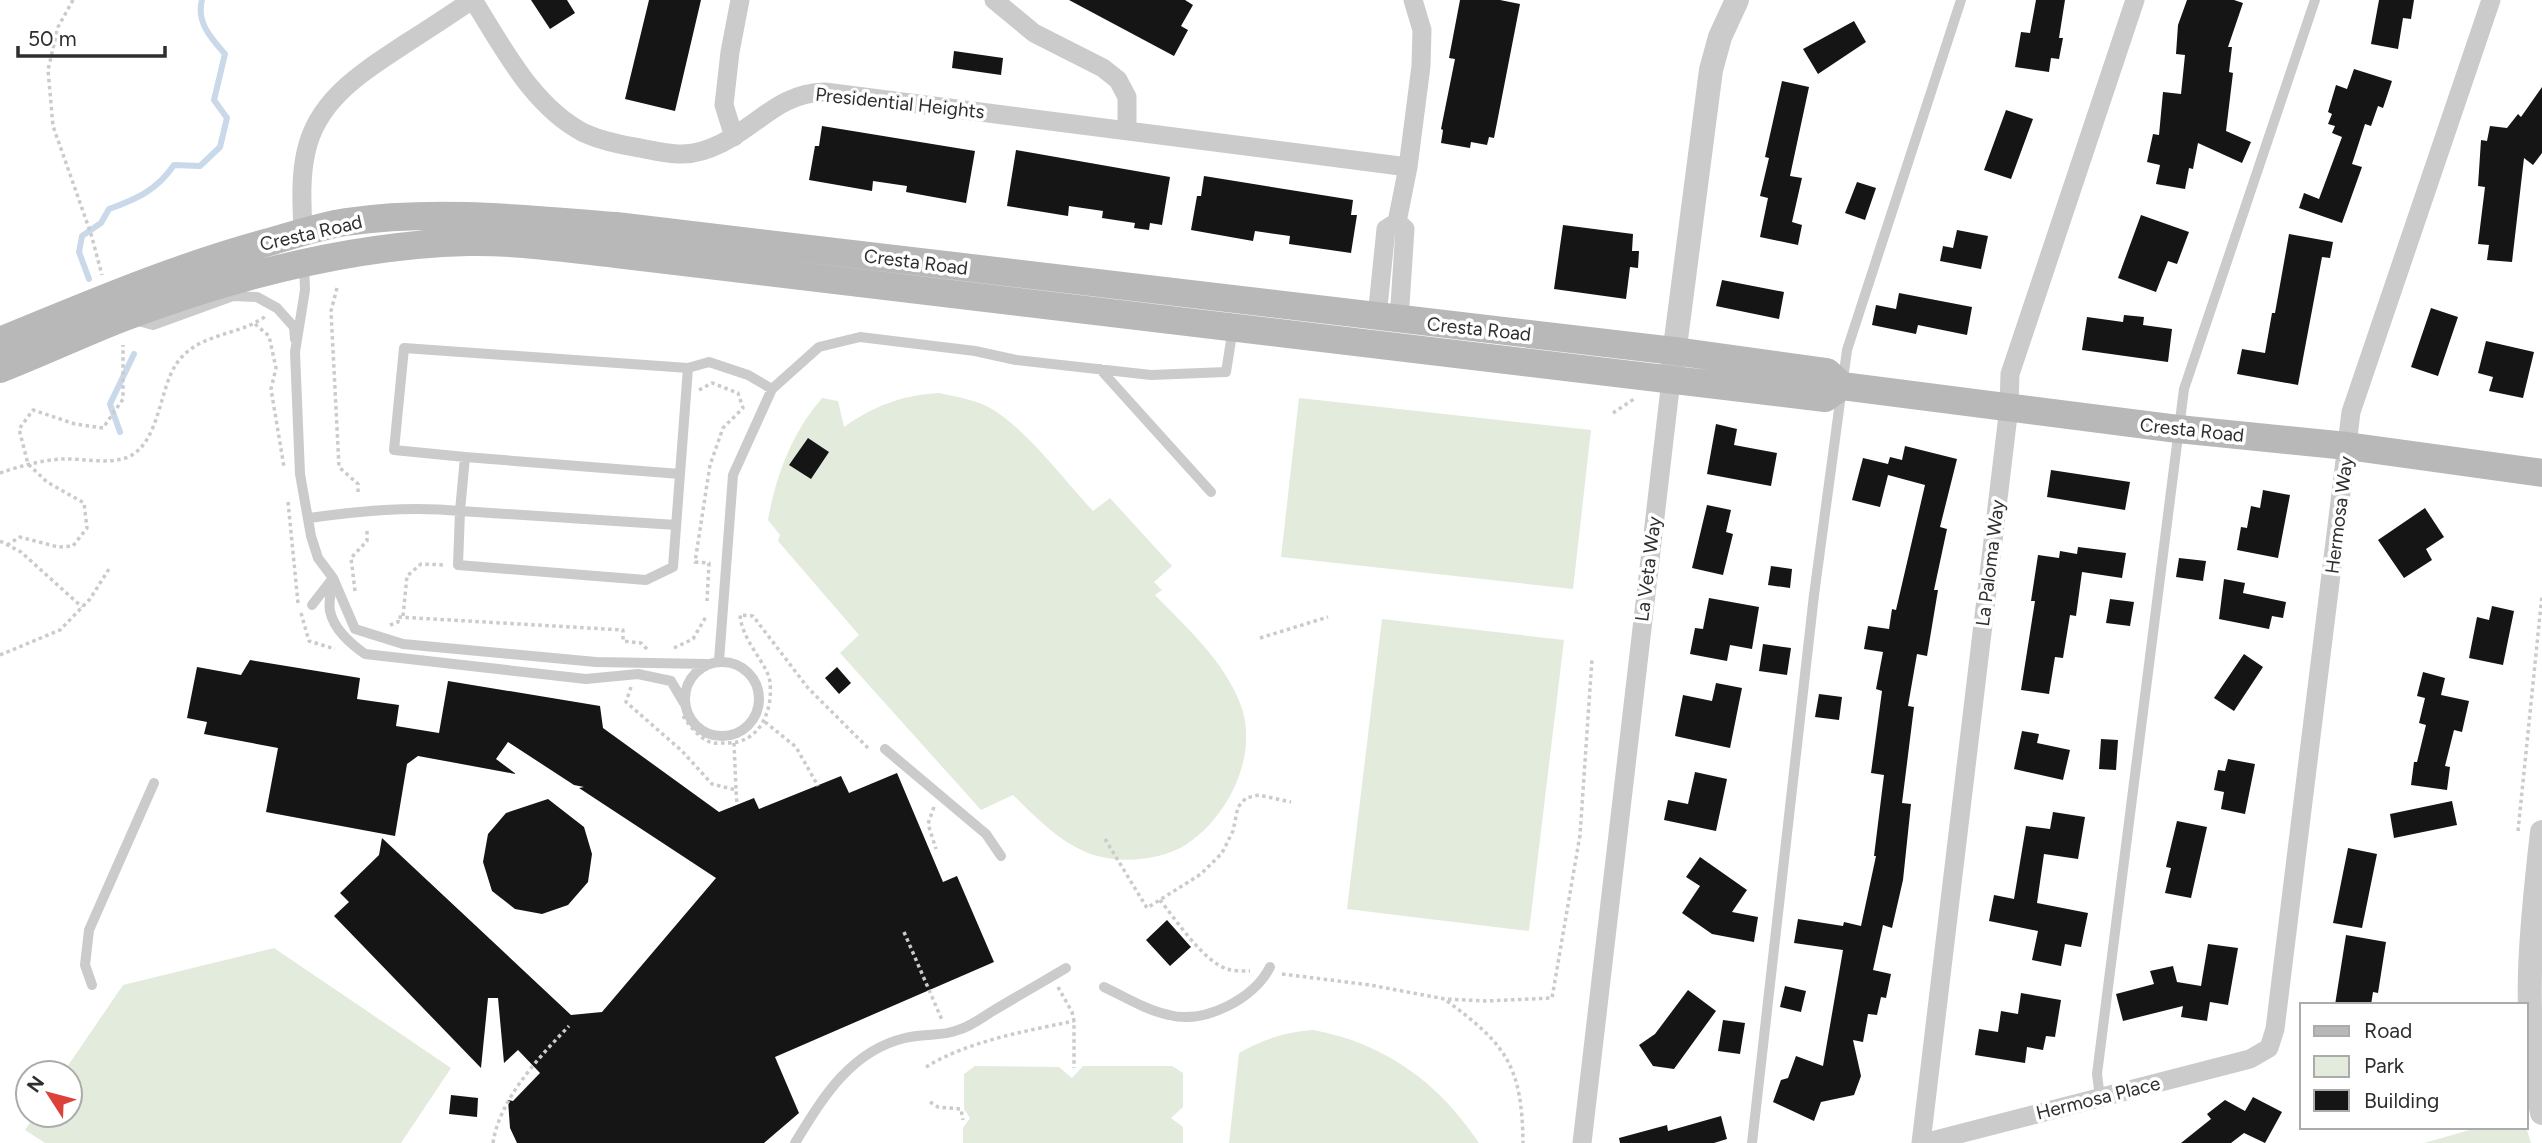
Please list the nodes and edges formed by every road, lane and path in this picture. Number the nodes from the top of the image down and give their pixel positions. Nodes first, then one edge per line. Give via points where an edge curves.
1 (73, 0) edge
2 (472, 0) edge
3 (740, 0) edge
4 (994, 0) edge
5 (1413, 0) edge
6 (1737, 0) edge
7 (1961, 0) edge
8 (2135, 0) edge
9 (2315, 0) edge
10 (2491, 0) edge
11 (1127, 130) junction
12 (734, 137) junction
13 (1408, 167) junction
14 (303, 247) junction
15 (102, 275) dead end
16 (338, 288) dead end
17 (277, 308) junction
18 (1234, 313) junction
19 (1388, 318) junction
20 (255, 324) junction
21 (123, 332) junction
22 (0, 341) edge
23 (1674, 351) junction
24 (295, 352) junction
25 (688, 368) junction
26 (0, 369) edge
27 (1100, 369) junction
28 (1743, 374) junction
29 (1671, 380) junction
30 (1842, 386) junction
31 (772, 389) junction
32 (1636, 394) dead end
33 (2009, 407) junction
34 (1613, 413) dead end
35 (2178, 429) junction
36 (2347, 446) junction
37 (465, 457) junction
38 (28, 464) junction
39 (284, 467) dead end
40 (0, 473) edge
41 (2542, 473) edge
42 (680, 474) junction
43 (287, 492) dead end
44 (1211, 492) dead end
45 (358, 495) dead end
46 (460, 511) junction
47 (309, 518) junction
48 (676, 525) junction
49 (0, 541) edge
50 (7, 545) junction
51 (458, 565) junction
52 (109, 569) dead end
53 (333, 578) junction
54 (2542, 595) edge
55 (312, 605) dead end
56 (82, 607) junction
57 (403, 617) dead end
58 (1328, 617) dead end
59 (1260, 638) dead end
60 (345, 652) dead end
61 (0, 655) edge
62 (1592, 659) dead end
63 (719, 661) junction
64 (707, 664) junction
65 (632, 682) dead end
66 (680, 705) junction
67 (765, 722) junction
68 (734, 743) junction
69 (868, 748) dead end
70 (885, 749) dead end
71 (154, 783) dead end
72 (818, 786) dead end
73 (736, 790) junction
74 (938, 794) junction
75 (1291, 802) dead end
76 (737, 804) dead end
77 (2542, 832) edge
78 (1105, 839) dead end
79 (936, 849) dead end
80 (1001, 856) dead end
81 (2539, 859) junction
82 (1160, 900) junction
83 (904, 932) dead end
84 (1066, 968) dead end
85 (1269, 970) junction
86 (1052, 976) junction
87 (92, 985) dead end
88 (1104, 987) dead end
89 (1445, 999) junction
90 (1074, 1020) junction
91 (943, 1022) dead end
92 (569, 1026) dead end
93 (2269, 1048) joint
94 (926, 1068) dead end
95 (1074, 1068) dead end
96 (2100, 1098) junction
97 (930, 1102) dead end
98 (2542, 1113) edge
99 (963, 1120) dead end
100 (492, 1143) edge
101 (794, 1143) edge
102 (1523, 1143) edge
103 (1582, 1143) edge
104 (1752, 1143) edge
105 (1922, 1143) edge

1 - 15 path via 58,27 48,70 53,126
2 - 12 street, Presidential Heights via 525,80 544,102 583,132 608,142 688,156
2 - 14 street, Presidential Heights via 363,72 318,118 302,176
3 - 12 street via 724,106
4 - 11 street via 1034,33 1118,80 1127,97
5 - 13 street via 1422,30 1421,66
6 - 23 street, La Veta Way via 1711,70
7 - 30 lane via 1847,350
8 - 33 street, La Paloma Way via 2010,374
9 - 35 lane via 2184,389
10 - 36 street, Hermosa Way via 2351,412
11 - 12 street, Presidential Heights via 807,92 775,106
11 - 13 street, Presidential Heights
13 - 19 street via 1397,222 1405,229
14 - 18 main road, Cresta Road via 345,222 417,216 529,219 616,226
14 - 21 main road, Cresta Road via 263,272
14 - 22 main road, Cresta Road via 201,262
14 - 24 lane via 305,290
16 - 45 path via 331,311 339,467 358,484
17 - 20 path
17 - 21 lane via 257,298 233,296
17 - 24 lane via 294,327
18 - 19 main road, Cresta Road
18 - 27 lane via 1226,372 1151,375
18 - 29 main road, Cresta Road
19 - 23 main road, Cresta Road
20 - 38 path via 190,348 166,385 145,441 129,456
20 - 39 path via 269,336 276,368 271,389
21 - 26 main road, Cresta Road
21 - 38 path via 123,400 103,428 33,410 19,429
23 - 28 main road, Cresta Road
23 - 29 street, La Veta Way
24 - 47 lane via 300,474
25 - 31 lane via 709,362
25 - 37 lane via 404,348 394,450
25 - 42 lane
27 - 31 lane via 860,337 819,347
27 - 44 lane
28 - 29 main road, Cresta Road
28 - 30 main road, Cresta Road via 1827,372
29 - 103 street, La Veta Way
30 - 33 main road, Cresta Road
30 - 104 lane
31 - 63 lane via 733,475
32 - 34 path via 1634,401
33 - 35 main road, Cresta Road
33 - 105 street, La Paloma Way
35 - 36 main road, Cresta Road
35 - 96 lane via 2097,1074
36 - 41 main road, Cresta Road
36 - 93 street, Hermosa Way
37 - 42 lane
37 - 46 lane
38 - 40 path
38 - 50 path via 47,482 84,503 86,528 73,546 20,537
42 - 48 lane
43 - 60 path via 296,596 309,640
46 - 47 lane via 366,510
46 - 48 lane
46 - 51 lane
47 - 53 lane via 318,558
48 - 51 lane via 673,567 646,580
49 - 50 path
50 - 56 path via 22,552
51 - 57 path via 421,564 407,576
52 - 56 path
53 - 55 lane
53 - 64 lane via 355,629 404,644 596,662
53 - 66 lane via 330,611 349,642 365,654 586,679 638,674 671,681
54 - 81 path via 2517,838
56 - 61 path via 60,630
58 - 59 path
62 - 89 path via 1580,835 1552,998
63 - 64 lane
63 - 66 lane via 743,667 758,688 760,701 749,725 738,733 714,736 694,724
64 - 66 lane via 689,680
65 - 73 path via 626,702 712,784
66 - 68 path via 693,730 711,743
67 - 68 path via 751,737
67 - 69 path via 771,704 770,679 753,652 740,615 753,616 808,688
67 - 72 path via 796,747
68 - 73 path
70 - 74 lane
71 - 87 lane via 89,930 85,965
73 - 76 path
74 - 79 path via 928,824
74 - 80 lane via 986,834
75 - 82 path via 1259,795 1246,798 1238,807 1222,853 1201,874
77 - 81 street
78 - 82 path via 1147,908
81 - 98 street via 2528,991
82 - 85 path via 1217,964 1228,970
83 - 91 path
84 - 86 lane
85 - 88 lane via 1237,1001 1190,1017 1155,1011
85 - 89 path
86 - 90 path
86 - 101 lane via 974,1024 939,1035 908,1037 873,1051 829,1090
89 - 102 path via 1496,1042 1512,1067
90 - 94 path via 1007,1035
90 - 95 path
92 - 100 path via 537,1059 496,1123
93 - 96 street, Hermosa Place via 2250,1059
96 - 105 street, Hermosa Place
97 - 99 path via 961,1109

